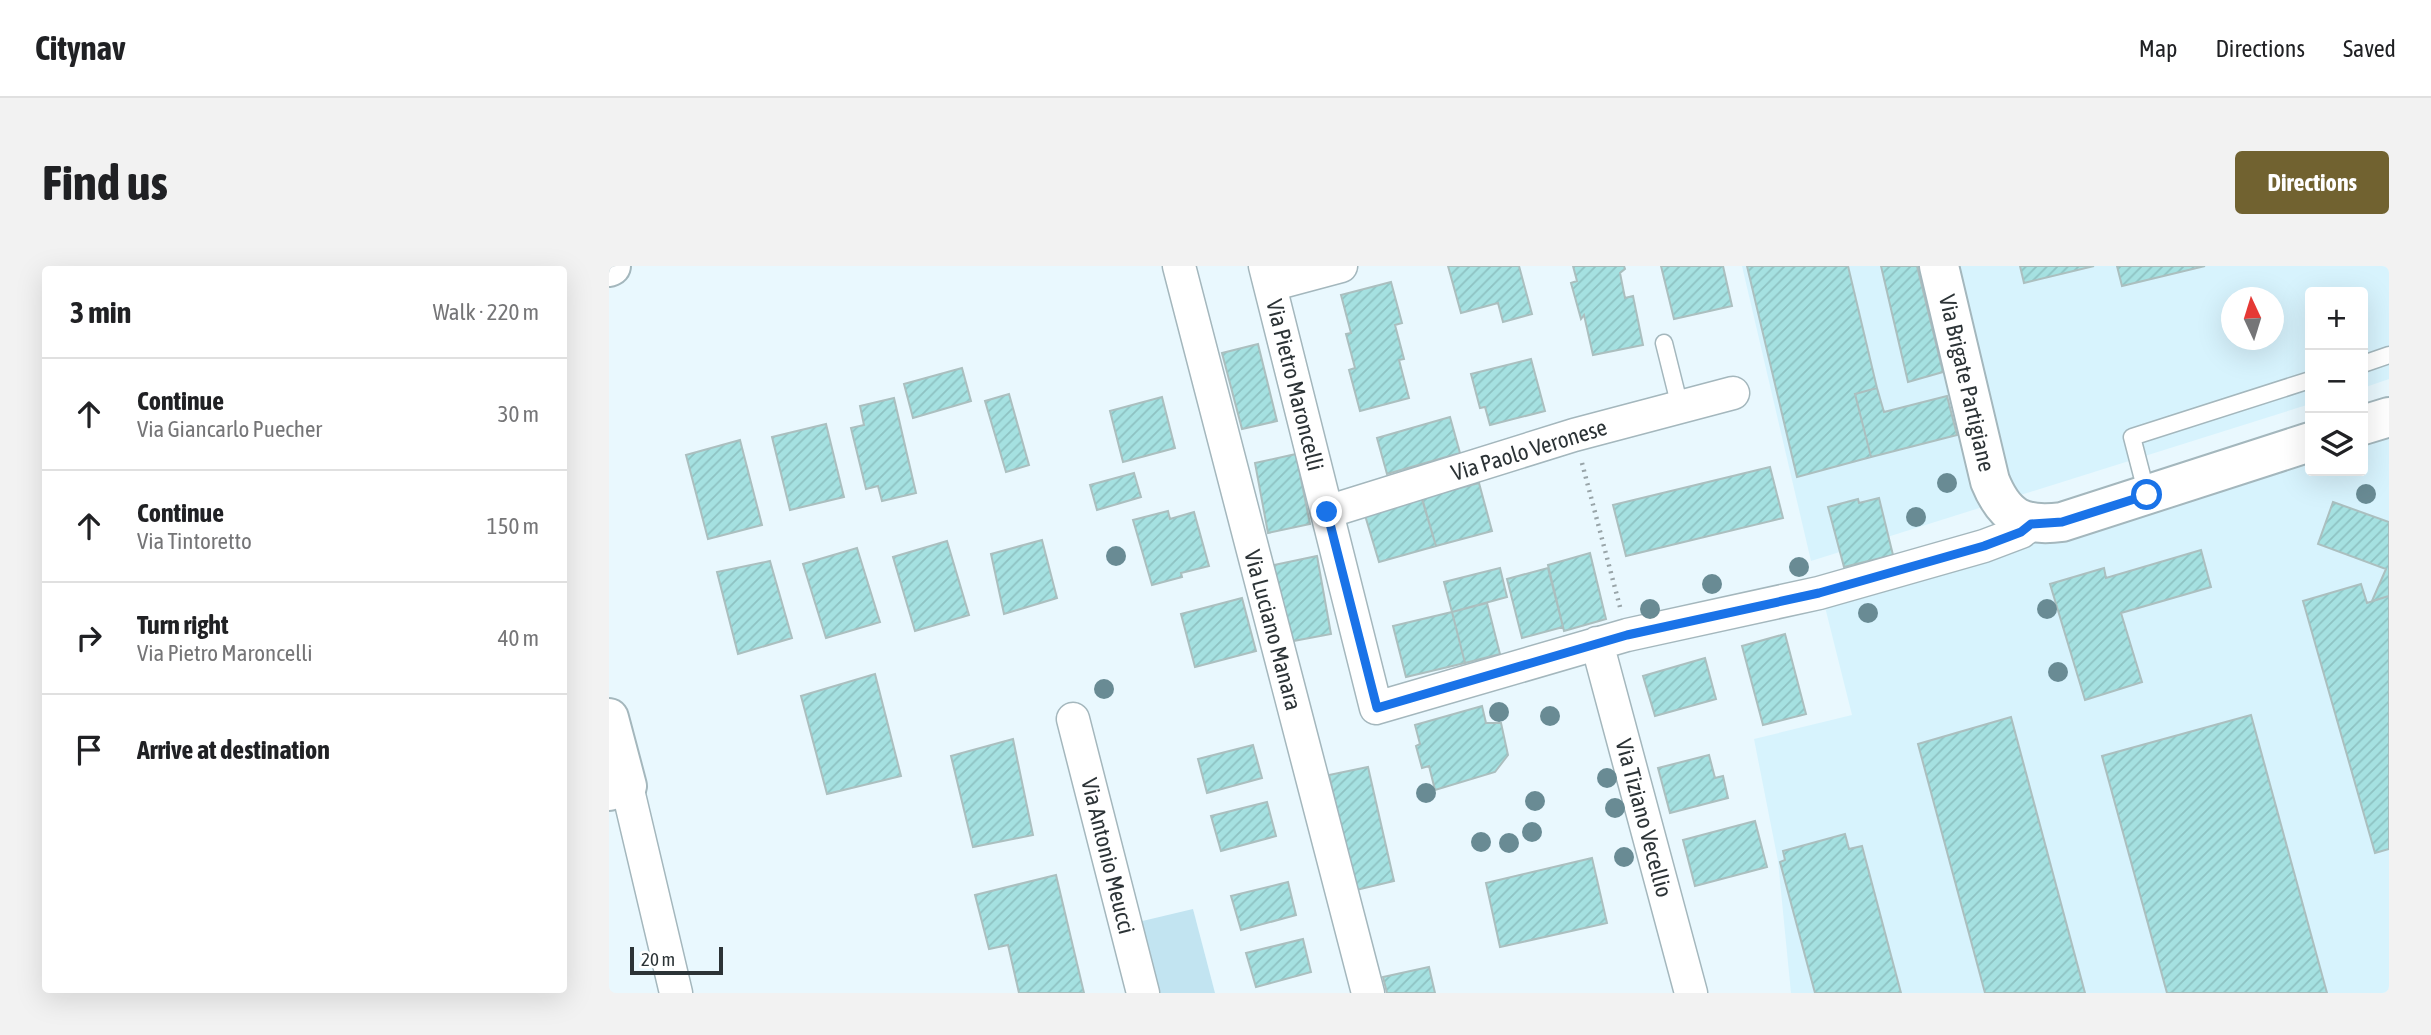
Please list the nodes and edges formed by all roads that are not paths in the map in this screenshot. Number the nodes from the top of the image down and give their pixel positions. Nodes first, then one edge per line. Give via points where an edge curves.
1 (1179, 266) edge
2 (1341, 266) edge
3 (1939, 266) edge
4 (1268, 276) edge
5 (1664, 343) dead end
6 (2389, 355) edge
7 (2368, 362) edge
8 (2305, 382) edge
9 (1733, 393) dead end
10 (1680, 407) junction
11 (2389, 417) edge
12 (2368, 423) edge
13 (2305, 444) edge
14 (2147, 495) junction
15 (1327, 512) junction
16 (2031, 524) junction
17 (1597, 643) junction
18 (609, 718) edge
19 (1073, 719) dead end
20 (618, 788) edge
21 (676, 993) edge
22 (1143, 993) edge
23 (1368, 993) edge
24 (1691, 993) edge

1 - 23 street, Via Luciano Manara
2 - 4 street
3 - 16 street, Via Brigate Partigiane via 1990,481 2005,508
4 - 15 street, Via Pietro Maroncelli
5 - 10 lane
6 - 7 lane
8 - 14 lane via 2133,437
9 - 10 street, Via Paolo Veronese
10 - 15 street, Via Paolo Veronese
11 - 12 street
13 - 14 street
14 - 16 street via 2062,522
15 - 17 street, Via Pietro Maroncelli via 1377,708
16 - 17 street via 1984,546 1819,593
17 - 24 street, Via Tiziano Vecellio
18 - 20 street
19 - 22 street, Via Antonio Meucci
20 - 21 street

